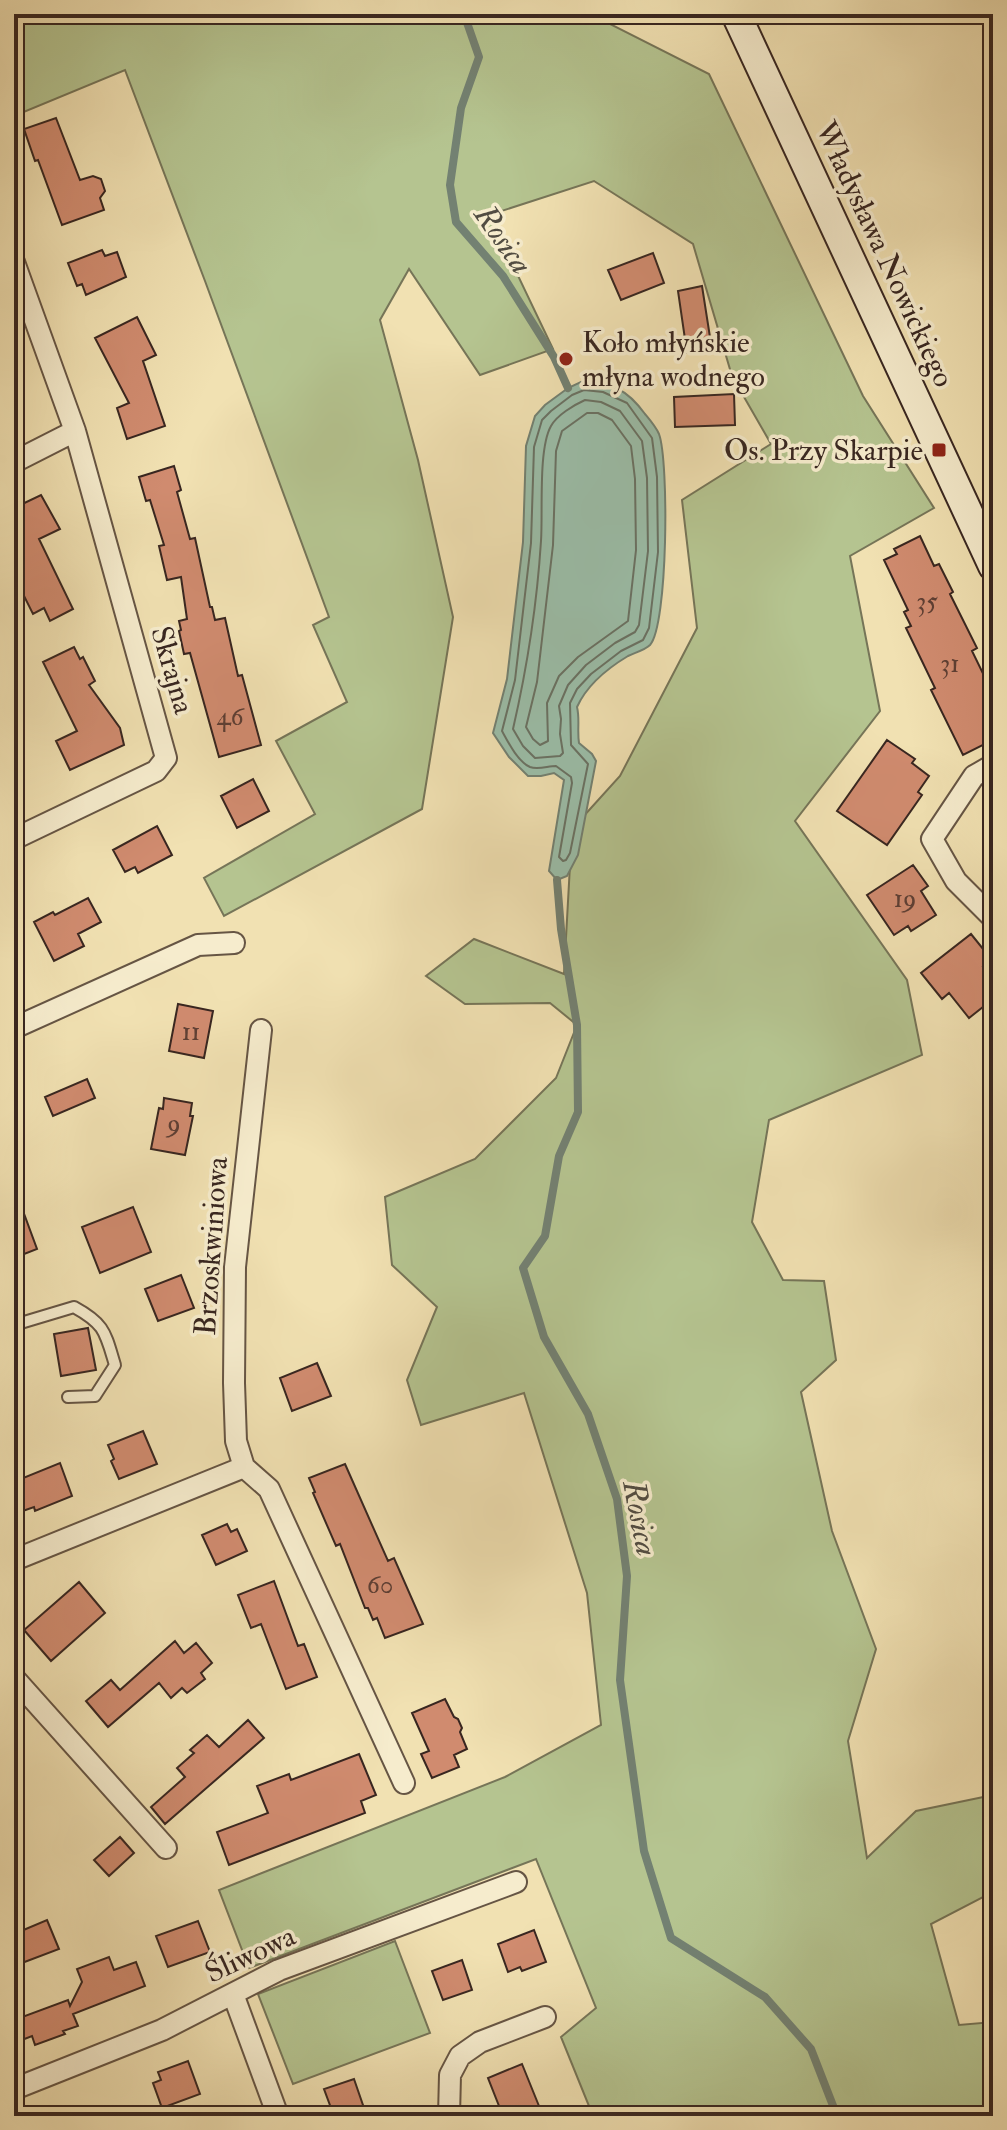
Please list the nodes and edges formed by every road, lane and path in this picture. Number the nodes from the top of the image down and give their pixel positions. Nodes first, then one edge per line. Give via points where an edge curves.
1 (736, 14) edge
2 (14, 262) edge
3 (75, 431) junction
4 (14, 462) edge
5 (993, 566) edge
6 (993, 765) edge
7 (14, 839) edge
8 (993, 918) edge
9 (234, 943) dead end
10 (14, 1028) edge
11 (261, 1030) dead end
12 (14, 1325) edge
13 (68, 1397) dead end
14 (244, 1467) junction
15 (14, 1560) edge
16 (14, 1678) edge
17 (404, 1783) dead end
18 (166, 1848) dead end
19 (516, 1882) dead end
20 (233, 1994) junction
21 (545, 2017) dead end
22 (14, 2089) edge
23 (278, 2116) edge
24 (449, 2116) edge

1 - 5 street, Władysława Nowickiego
2 - 3 street, Skrajna
3 - 4 street
3 - 7 street, Skrajna via 166,758 156,771
6 - 8 street via 974,776 932,839 956,881
9 - 10 street via 198,945
11 - 14 street, Brzoskwiniowa via 235,1267 236,1441
12 - 13 lane via 74,1307 94,1318 106,1333 115,1365 95,1396
14 - 15 street
14 - 17 street via 269,1489
16 - 18 street
19 - 20 street, Śliwowa via 279,1970
20 - 22 street, Śliwowa via 162,2030
20 - 23 street
21 - 24 street via 480,2042 460,2056 450,2075

